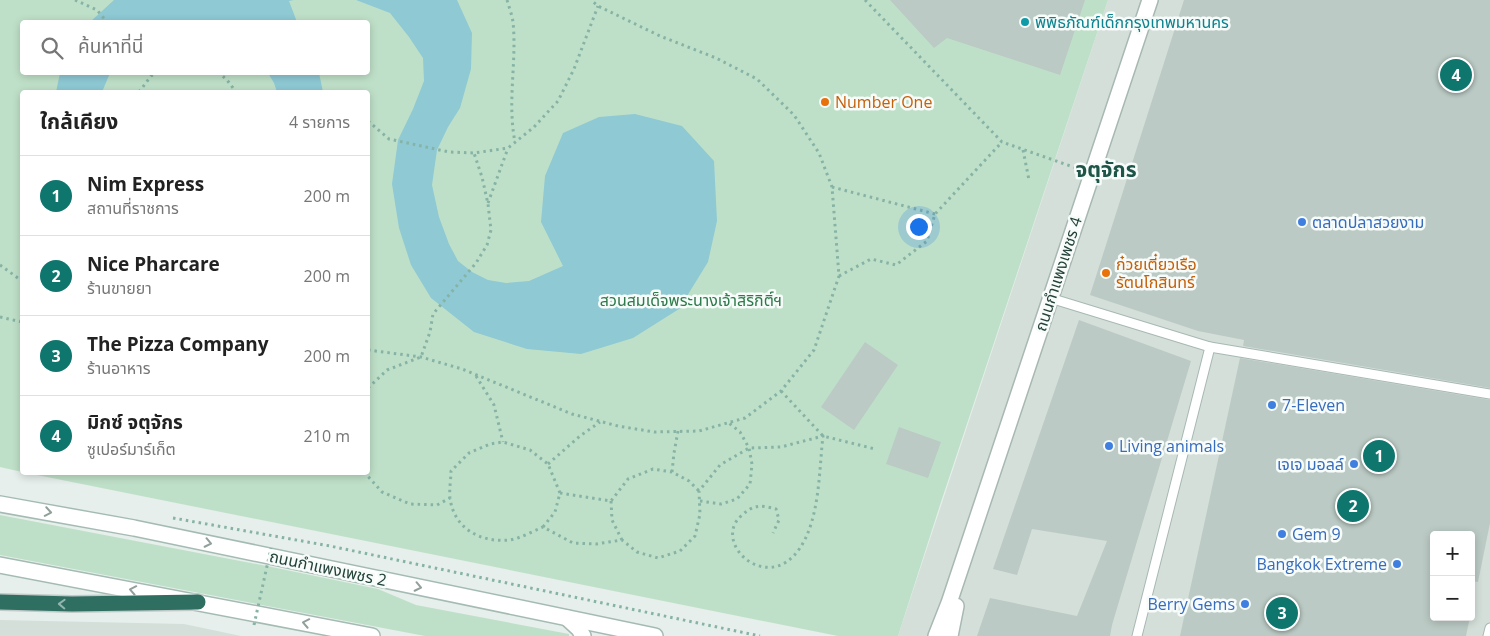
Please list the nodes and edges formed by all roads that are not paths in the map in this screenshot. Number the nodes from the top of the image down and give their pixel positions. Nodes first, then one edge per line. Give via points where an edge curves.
1 (1150, 0) edge
2 (1050, 298) junction
3 (1210, 347) junction
4 (1490, 394) edge
5 (0, 504) edge
6 (967, 548) junction
7 (0, 565) edge
8 (0, 602) edge
9 (198, 602) junction
10 (567, 618) junction
11 (1490, 628) edge
12 (623, 633) edge
13 (372, 636) edge
14 (583, 636) edge
15 (655, 636) edge
16 (936, 636) edge
17 (950, 636) edge
18 (1137, 636) edge
19 (1488, 636) edge

1 - 2 main road, ถนนกำแพงเพชร 4
2 - 3 lane
2 - 6 main road, ถนนกำแพงเพชร 4
3 - 4 lane
3 - 18 lane
5 -> 10 main road, ถนนกำแพงเพชร 2 via 134,528
6 - 16 main road, ถนนกำแพงเพชร 4
6 - 17 main road, ถนนกำแพงเพชร 4
9 -> 7 main road
9 -> 8 highway
13 -> 9 main road
10 - 12 main road, ถนนกำแพงเพชร 2
10 - 14 main road
11 - 19 lane
12 - 15 main road, ถนนกำแพงเพชร 2

